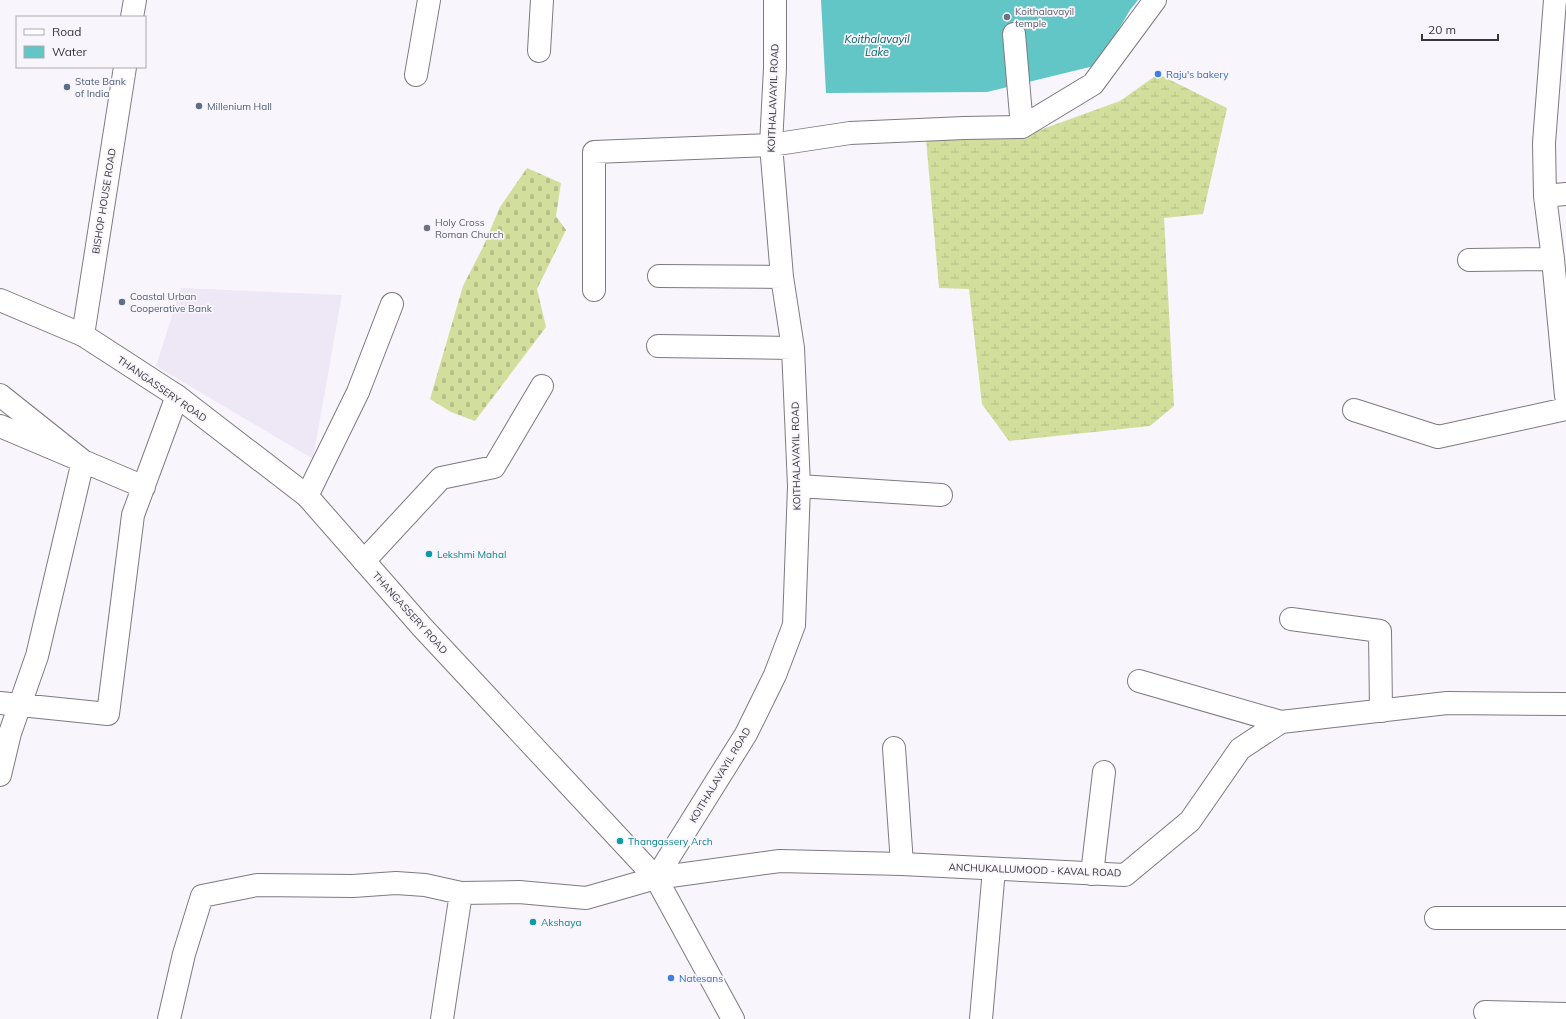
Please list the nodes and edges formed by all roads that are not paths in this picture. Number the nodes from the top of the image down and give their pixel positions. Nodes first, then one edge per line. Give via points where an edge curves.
1 (135, 0) edge
2 (429, 0) edge
3 (542, 0) edge
4 (775, 0) edge
5 (1155, 0) edge
6 (1555, 0) edge
7 (132, 16) edge
8 (1014, 34) dead end
9 (539, 51) dead end
10 (125, 68) edge
11 (416, 75) dead end
12 (1022, 127) junction
13 (771, 145) junction
14 (1556, 195) edge
15 (1553, 259) junction
16 (1469, 260) dead end
17 (659, 276) dead end
18 (782, 277) junction
19 (594, 290) dead end
20 (0, 300) edge
21 (392, 304) dead end
22 (84, 335) junction
23 (658, 346) dead end
24 (793, 348) junction
25 (542, 386) dead end
26 (0, 395) edge
27 (177, 396) junction
28 (1566, 396) edge
29 (1566, 409) edge
30 (1354, 410) dead end
31 (0, 426) edge
32 (83, 461) junction
33 (799, 486) junction
34 (144, 487) junction
35 (941, 495) dead end
36 (307, 496) junction
37 (364, 561) junction
38 (1291, 619) dead end
39 (1140, 681) dead end
40 (10, 704) edge
41 (1566, 704) edge
42 (1381, 711) junction
43 (1281, 722) junction
44 (894, 748) dead end
45 (1104, 772) dead end
46 (0, 775) edge
47 (902, 864) junction
48 (994, 869) junction
49 (1092, 874) junction
50 (656, 878) junction
51 (461, 893) junction
52 (1436, 918) dead end
53 (1566, 918) edge
54 (1485, 1012) dead end
55 (1566, 1014) edge
56 (169, 1019) edge
57 (442, 1019) edge
58 (733, 1019) edge
59 (981, 1019) edge

1 - 7 street
2 - 11 street
3 - 9 street
4 - 13 street, KOITHALAVAYIL ROAD
5 - 12 street via 1094,84
6 - 14 street via 1544,143
8 - 12 street
10 - 22 street, BISHOP HOUSE ROAD
12 - 13 street via 850,133
13 - 18 street, KOITHALAVAYIL ROAD
13 - 19 street via 594,152
14 - 15 street
15 - 16 street
15 - 28 street
17 - 18 street
18 - 24 street, KOITHALAVAYIL ROAD
20 - 22 street, THANGASSERY ROAD
21 - 36 street via 358,392
22 - 27 street, THANGASSERY ROAD
23 - 24 street
24 - 33 street, KOITHALAVAYIL ROAD
25 - 37 street via 494,467 441,478
26 - 32 street
27 - 34 street
27 - 36 street, THANGASSERY ROAD
29 - 30 street via 1438,437
31 - 32 street
32 - 34 street
32 - 40 street via 38,656
33 - 35 street
33 - 50 street, KOITHALAVAYIL ROAD via 794,625 775,675 746,734
34 - 40 street via 133,515 108,714
36 - 37 street, THANGASSERY ROAD
37 - 50 street, THANGASSERY ROAD via 422,627
38 - 42 street via 1380,631
39 - 43 street
40 - 46 street via 10,733
41 - 42 street, ANCHUKALLUMOOD - KAVAL ROAD via 1447,703
42 - 43 street, ANCHUKALLUMOOD - KAVAL ROAD
43 - 49 street, ANCHUKALLUMOOD - KAVAL ROAD via 1240,749 1190,821 1125,875
44 - 47 street
45 - 49 street
47 - 48 street, ANCHUKALLUMOOD - KAVAL ROAD
47 - 50 street, ANCHUKALLUMOOD - KAVAL ROAD via 780,861
48 - 49 street, ANCHUKALLUMOOD - KAVAL ROAD
48 - 59 street
50 - 51 street, ANCHUKALLUMOOD - KAVAL ROAD via 586,898 519,892
50 - 58 street, THANGASSERY ROAD
51 - 56 street, ANCHUKALLUMOOD - KAVAL ROAD via 396,882 354,886 257,885 202,896 184,954
51 - 57 street
52 - 53 street
54 - 55 street

